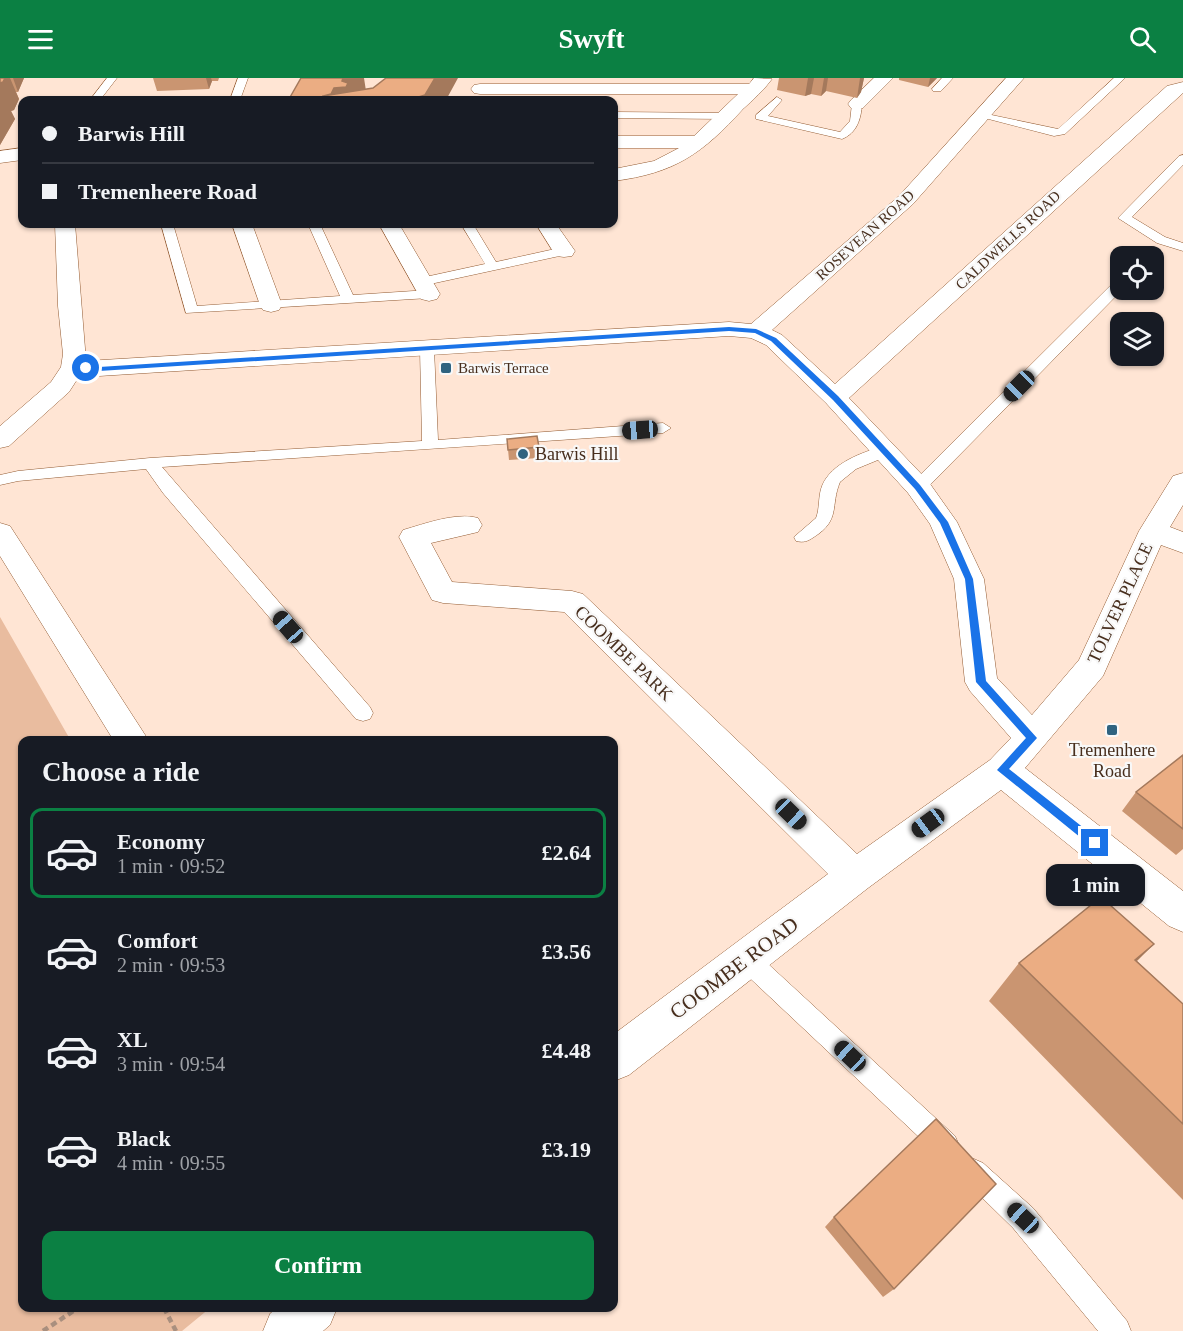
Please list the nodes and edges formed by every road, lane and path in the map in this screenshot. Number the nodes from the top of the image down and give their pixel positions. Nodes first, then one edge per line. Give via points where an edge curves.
1 (112, 78) edge
2 (243, 78) edge
3 (884, 78) edge
4 (948, 78) edge
5 (1015, 78) edge
6 (1120, 78) edge
7 (759, 83) edge
8 (1183, 87) edge
9 (480, 89) edge
10 (938, 89) dead end
11 (98, 96) edge
12 (236, 96) edge
13 (777, 100) dead end
14 (857, 104) joint
15 (618, 115) edge
16 (727, 116) junction
17 (982, 116) junction
18 (618, 142) edge
19 (700, 142) junction
20 (18, 155) edge
21 (0, 157) edge
22 (1183, 158) edge
23 (618, 174) edge
24 (65, 228) edge
25 (168, 228) edge
26 (243, 228) edge
27 (316, 228) edge
28 (390, 228) edge
29 (469, 228) edge
30 (549, 228) edge
31 (1183, 247) edge
32 (564, 251) joint
33 (492, 266) junction
34 (425, 288) junction
35 (1110, 294) edge
36 (348, 300) junction
37 (271, 305) junction
38 (756, 331) junction
39 (427, 349) junction
40 (73, 367) junction
41 (835, 398) junction
42 (663, 429) dead end
43 (0, 440) edge
44 (430, 445) junction
45 (884, 451) junction
46 (150, 463) junction
47 (0, 480) edge
48 (1183, 482) edge
49 (918, 487) junction
50 (468, 525) dead end
51 (1153, 531) junction
52 (0, 533) edge
53 (802, 537) dead end
54 (1183, 543) edge
55 (363, 713) dead end
56 (129, 736) edge
57 (1032, 738) junction
58 (1002, 770) junction
59 (855, 876) junction
60 (1183, 914) edge
61 (746, 959) junction
62 (618, 1057) edge
63 (72, 1312) edge
64 (166, 1312) edge
65 (308, 1312) edge
66 (44, 1331) edge
67 (176, 1331) edge
68 (287, 1331) edge
69 (1117, 1331) edge

1 - 11 lane
2 - 12 lane
3 - 14 street
4 - 10 lane
5 - 17 street, ROSEVEAN ROAD
6 - 17 lane via 1061,132
7 - 9 street
7 - 16 street
8 - 41 street, CALDWELLS ROAD via 1165,97
13 - 14 lane via 760,117 842,136 855,122
15 - 16 lane
16 - 19 street
17 - 38 street, ROSEVEAN ROAD via 906,200
18 - 19 street
19 - 23 street via 652,170
20 - 21 street
22 - 31 lane via 1124,218 1161,240
24 - 40 street
25 - 37 lane via 191,310
26 - 37 street
27 - 36 lane
28 - 34 street
29 - 33 lane
30 - 32 street
32 - 33 lane
33 - 34 lane
34 - 36 lane
35 - 49 lane
36 - 37 lane
38 - 39 street via 729,329
38 - 41 street via 774,340
39 - 40 street via 99,369
39 - 44 lane
40 - 43 street via 60,387
41 - 45 street
42 - 44 lane
44 - 46 lane
45 - 49 street
45 - 53 lane via 835,478 828,494 826,516
46 - 47 lane
46 - 55 lane
48 - 51 street, TOLVER PLACE
49 - 57 street via 943,522 969,579 981,682
50 - 59 street, COOMBE PARK via 413,537 443,592 572,602
51 - 54 street
51 - 57 street, TOLVER PLACE via 1092,667
52 - 56 street
57 - 58 street, TOLVER PLACE
58 - 59 street, TOLVER PLACE
58 - 60 street
59 - 61 street, COOMBE ROAD
61 - 62 street, COOMBE ROAD
61 - 69 lane via 1023,1218
63 - 66 path
64 - 67 path
65 - 68 street

